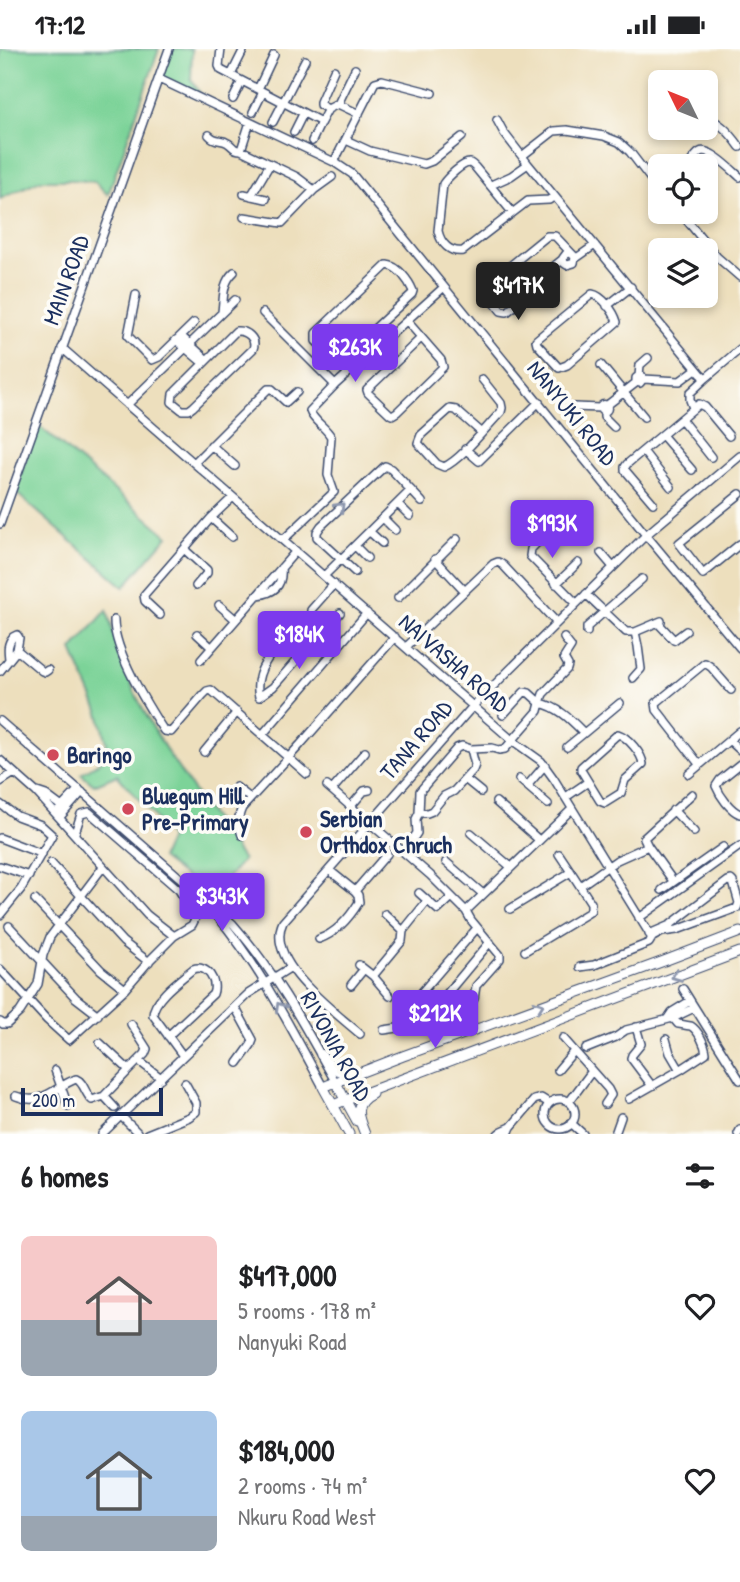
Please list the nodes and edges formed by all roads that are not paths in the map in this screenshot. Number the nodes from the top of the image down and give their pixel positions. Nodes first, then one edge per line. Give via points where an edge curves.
1 (169, 49) edge
2 (221, 49) edge
3 (243, 51) dead end
4 (274, 55) dead end
5 (305, 60) dead end
6 (355, 69) dead end
7 (334, 70) dead end
8 (231, 75) junction
9 (159, 79) junction
10 (242, 81) junction
11 (260, 91) junction
12 (432, 93) dead end
13 (233, 99) dead end
14 (283, 104) junction
15 (338, 104) junction
16 (328, 109) junction
17 (253, 113) dead end
18 (303, 114) junction
19 (359, 114) junction
20 (497, 120) dead end
21 (250, 122) junction
22 (273, 122) dead end
23 (321, 123) junction
24 (718, 124) edge
25 (294, 132) dead end
26 (209, 135) dead end
27 (462, 137) dead end
28 (346, 140) junction
29 (312, 141) dead end
30 (740, 147) edge
31 (241, 151) junction
32 (522, 156) junction
33 (718, 159) edge
34 (334, 162) junction
35 (270, 164) junction
36 (528, 164) junction
37 (648, 176) edge
38 (331, 177) dead end
39 (740, 177) edge
40 (491, 185) junction
41 (314, 190) junction
42 (554, 196) junction
43 (267, 199) dead end
44 (512, 212) junction
45 (243, 218) dead end
46 (690, 224) edge
47 (595, 245) junction
48 (569, 257) junction
49 (234, 272) dead end
50 (740, 277) edge
51 (444, 287) junction
52 (631, 287) junction
53 (136, 295) dead end
54 (235, 300) dead end
55 (607, 306) junction
56 (222, 313) junction
57 (263, 313) dead end
58 (407, 321) junction
59 (381, 322) junction
60 (194, 323) dead end
61 (393, 334) junction
62 (178, 338) junction
63 (421, 338) junction
64 (188, 346) junction
65 (62, 348) junction
66 (740, 349) edge
67 (648, 358) dead end
68 (205, 362) junction
69 (601, 365) dead end
70 (697, 370) junction
71 (706, 378) junction
72 (482, 379) dead end
73 (640, 379) junction
74 (335, 385) junction
75 (297, 392) dead end
76 (624, 393) junction
77 (539, 402) junction
78 (127, 405) junction
79 (574, 407) dead end
80 (603, 408) junction
81 (693, 408) junction
82 (644, 417) dead end
83 (681, 419) junction
84 (614, 428) dead end
85 (481, 432) junction
86 (662, 435) junction
87 (729, 436) dead end
88 (211, 445) junction
89 (468, 446) junction
90 (643, 451) junction
91 (740, 456) edge
92 (711, 457) dead end
93 (194, 463) junction
94 (235, 466) dead end
95 (692, 470) dead end
96 (671, 487) dead end
97 (411, 490) junction
98 (740, 494) edge
99 (233, 497) junction
100 (422, 502) dead end
101 (653, 503) dead end
102 (398, 504) junction
103 (410, 516) dead end
104 (211, 518) junction
105 (383, 518) junction
106 (557, 522) dead end
107 (0, 524) edge
108 (395, 530) dead end
109 (370, 532) junction
110 (646, 535) junction
111 (232, 537) dead end
112 (457, 539) dead end
113 (283, 540) junction
114 (382, 543) dead end
115 (740, 544) edge
116 (355, 546) junction
117 (184, 549) junction
118 (296, 551) junction
119 (601, 553) dead end
120 (340, 558) junction
121 (367, 558) dead end
122 (435, 559) junction
123 (578, 563) dead end
124 (613, 567) junction
125 (355, 572) dead end
126 (323, 574) junction
127 (642, 579) dead end
128 (334, 584) junction
129 (556, 584) junction
130 (196, 586) dead end
131 (464, 590) junction
132 (586, 594) junction
133 (398, 598) dead end
134 (576, 603) junction
135 (219, 605) dead end
136 (340, 613) dead end
137 (605, 613) junction
138 (367, 614) junction
139 (160, 615) dead end
140 (235, 619) junction
141 (114, 620) dead end
142 (301, 622) dead end
143 (556, 622) junction
144 (686, 631) dead end
145 (587, 632) dead end
146 (635, 632) junction
147 (197, 634) dead end
148 (313, 637) junction
149 (395, 637) junction
150 (564, 638) dead end
151 (211, 647) junction
152 (406, 647) junction
153 (740, 648) edge
154 (17, 650) junction
155 (9, 659) junction
156 (201, 660) dead end
157 (48, 670) dead end
158 (0, 671) edge
159 (633, 678) dead end
160 (731, 690) dead end
161 (540, 703) junction
162 (620, 703) dead end
163 (474, 705) junction
164 (237, 712) junction
165 (503, 715) dead end
166 (0, 721) edge
167 (584, 733) junction
168 (263, 734) junction
169 (513, 741) junction
170 (737, 741) edge
171 (567, 747) dead end
172 (471, 749) junction
173 (204, 752) dead end
174 (365, 752) dead end
175 (288, 758) junction
176 (0, 760) edge
177 (699, 764) junction
178 (740, 764) edge
179 (545, 765) junction
180 (14, 773) junction
181 (307, 774) dead end
182 (689, 774) dead end
183 (465, 779) junction
184 (519, 779) dead end
185 (0, 782) edge
186 (588, 782) junction
187 (527, 786) junction
188 (236, 787) dead end
189 (81, 790) junction
190 (369, 790) dead end
191 (481, 792) dead end
192 (692, 794) dead end
193 (566, 797) junction
194 (250, 798) junction
195 (496, 802) dead end
196 (0, 804) edge
197 (548, 804) dead end
198 (351, 806) junction
199 (572, 809) junction
200 (673, 810) junction
201 (60, 813) junction
202 (419, 813) junction
203 (740, 814) edge
204 (370, 822) junction
205 (75, 829) junction
206 (694, 832) dead end
207 (471, 833) dead end
208 (242, 835) dead end
209 (0, 838) edge
210 (539, 840) junction
211 (408, 846) dead end
212 (648, 846) junction
213 (740, 846) edge
214 (723, 847) dead end
215 (42, 854) junction
216 (387, 854) dead end
217 (559, 854) dead end
218 (446, 862) dead end
219 (51, 863) dead end
220 (0, 866) edge
221 (103, 867) junction
222 (511, 867) junction
223 (607, 867) junction
224 (329, 870) junction
225 (571, 872) junction
226 (29, 876) junction
227 (673, 881) junction
228 (580, 885) junction
229 (662, 890) dead end
230 (355, 891) junction
231 (419, 893) dead end
232 (81, 894) junction
233 (483, 894) junction
234 (452, 897) junction
235 (35, 900) dead end
236 (205, 900) junction
237 (427, 901) junction
238 (740, 903) edge
239 (509, 909) dead end
240 (466, 911) junction
241 (385, 914) dead end
242 (0, 915) edge
243 (680, 916) junction
244 (639, 918) junction
245 (59, 925) junction
246 (9, 926) dead end
247 (685, 927) junction
248 (477, 928) junction
249 (403, 931) junction
250 (740, 932) edge
251 (174, 936) junction
252 (650, 936) junction
253 (319, 939) dead end
254 (490, 942) junction
255 (525, 951) dead end
256 (740, 952) edge
257 (42, 961) junction
258 (149, 962) junction
259 (291, 967) junction
260 (580, 967) dead end
261 (0, 969) edge
262 (373, 976) junction
263 (275, 977) junction
264 (266, 982) junction
265 (351, 985) dead end
266 (125, 989) junction
267 (683, 989) dead end
268 (390, 996) dead end
269 (445, 996) dead end
270 (28, 999) junction
271 (692, 1004) junction
272 (235, 1007) junction
273 (98, 1015) junction
274 (670, 1018) junction
275 (424, 1021) junction
276 (4, 1022) edge
277 (131, 1024) dead end
278 (636, 1027) junction
279 (384, 1030) dead end
280 (360, 1034) dead end
281 (168, 1036) junction
282 (563, 1038) dead end
283 (666, 1039) dead end
284 (100, 1043) dead end
285 (586, 1049) dead end
286 (574, 1051) junction
287 (320, 1055) junction
288 (183, 1056) junction
289 (138, 1062) junction
290 (238, 1063) dead end
291 (55, 1070) dead end
292 (129, 1070) junction
293 (558, 1070) dead end
294 (680, 1070) junction
295 (592, 1071) junction
296 (360, 1072) junction
297 (412, 1076) junction
298 (158, 1080) junction
299 (740, 1080) edge
300 (185, 1083) dead end
301 (336, 1083) junction
302 (652, 1086) junction
303 (62, 1087) junction
304 (323, 1087) junction
305 (16, 1096) dead end
306 (104, 1096) junction
307 (629, 1099) dead end
308 (344, 1100) junction
309 (569, 1102) junction
310 (549, 1103) junction
311 (605, 1104) dead end
312 (333, 1105) junction
313 (68, 1106) dead end
314 (115, 1108) dead end
315 (621, 1117) dead end
316 (119, 1118) junction
317 (572, 1123) junction
318 (510, 1131) edge
319 (102, 1134) edge
320 (137, 1134) edge
321 (147, 1134) edge
322 (349, 1134) edge
323 (364, 1134) edge
324 (498, 1134) edge
325 (583, 1134) edge
326 (615, 1134) edge

1 - 9 street, MAIN ROAD
2 - 8 street via 219,67
3 - 8 street
4 - 11 street
5 - 14 street
6 - 15 street
7 - 16 street via 320,103
8 - 10 street
9 - 21 street, NANYUKI ROAD
9 - 65 street, MAIN ROAD
10 - 11 street
10 - 13 street
11 - 14 street
11 - 17 street
12 - 19 street via 377,81
14 - 18 street
14 - 22 street
15 - 16 street
15 - 19 street
16 - 23 street
18 - 23 street
18 - 25 street
19 - 28 street
20 - 32 street
21 - 31 street
21 - 34 street, NANYUKI ROAD
23 - 29 street
24 - 30 street
26 - 31 street
27 - 28 street via 424,164 370,152
28 - 34 street
31 - 35 street
32 - 36 street
32 - 37 street via 554,131 567,130 619,142
33 - 39 street
34 - 51 street, NANYUKI ROAD via 352,174
35 - 41 street
35 - 43 street via 247,195
36 - 40 street
36 - 42 street
38 - 41 street
40 - 44 street
40 - 44 street via 469,163 445,180 438,231 441,240 453,251 463,251
41 - 45 street via 284,223
42 - 44 street via 529,200
42 - 47 street
46 - 50 street
47 - 48 street
47 - 52 street
48 - 48 street via 555,236 547,236 485,291 501,311 508,312 537,280
49 - 56 street via 225,283
51 - 58 street
51 - 77 street, NANYUKI ROAD
52 - 55 street
52 - 70 street
53 - 62 street via 130,339 152,360
54 - 56 street
55 - 55 street via 593,294 536,343 556,366 564,367 616,323
56 - 64 street
57 - 74 street
58 - 61 street
58 - 63 street
59 - 59 street via 413,291 391,265 383,267 315,339 332,358 340,359
59 - 61 street
60 - 62 street
61 - 74 street
62 - 64 street
63 - 63 street via 367,390 392,415 443,367
64 - 68 street
64 - 78 street
65 - 78 street, NAIVASHA ROAD
65 - 107 street, MAIN ROAD
66 - 71 street
67 - 73 street via 640,365
68 - 68 street via 173,394 172,402 182,410 194,408 253,349 254,341 236,331
69 - 76 street
70 - 71 street
70 - 73 street via 676,381
71 - 81 street via 690,393
72 - 85 street via 502,406
73 - 76 street
74 - 113 street via 309,412 331,437 328,476 334,492
75 - 88 street via 286,402 268,389
76 - 80 street
76 - 82 street
77 - 89 street via 482,459
77 - 110 street, NANYUKI ROAD
78 - 93 street, NAIVASHA ROAD
79 - 80 street
80 - 84 street
81 - 83 street
81 - 87 street via 704,405
83 - 86 street
83 - 92 street
85 - 89 street
85 - 89 street via 450,409 418,442 441,466 450,464
86 - 90 street
86 - 95 street
88 - 93 street
88 - 94 street
90 - 96 street
90 - 101 street via 625,469
91 - 110 street, TANA ROAD
93 - 99 street, NAIVASHA ROAD
97 - 100 street
97 - 102 street
120 -> 97 street via 317,537 317,531 382,467 388,467
98 - 115 street via 679,543 704,574
99 - 104 street
99 - 113 street, NAIVASHA ROAD
102 - 103 street
102 - 105 street
104 - 111 street
104 - 117 street
105 - 108 street
105 - 109 street
106 - 129 street via 529,553
109 - 114 street
109 - 116 street
110 - 124 street, TANA ROAD
110 - 153 street, NANYUKI ROAD
112 - 122 street
113 - 118 street, NAIVASHA ROAD
116 - 120 street
116 - 121 street
117 - 130 street via 207,570
117 - 139 street via 144,597
118 - 126 street, NAIVASHA ROAD
118 - 140 street via 281,568 278,585 257,596
119 - 124 street
120 - 125 street
120 - 126 street
122 - 131 street
122 - 133 street
123 - 129 street
124 - 132 street, TANA ROAD
126 - 128 street, NAIVASHA ROAD
127 - 137 street
128 - 138 street, NAIVASHA ROAD
128 - 148 street via 312,609
129 - 134 street
131 - 143 street via 498,562
131 - 152 street
132 - 134 street, TANA ROAD
132 - 137 street
134 - 143 street, TANA ROAD
135 - 140 street
136 - 148 street
137 - 145 street
137 - 146 street via 626,632
138 - 149 street, NAIVASHA ROAD
138 - 168 street
140 - 151 street
141 - 164 street via 142,696 165,732 173,731 210,690
142 - 148 street via 262,666 259,697 277,683
143 - 163 street, TANA ROAD
144 - 146 street via 674,640 659,622
146 - 159 street via 640,669
147 - 151 street
149 - 152 street, NAIVASHA ROAD
149 - 175 street
150 - 161 street via 571,647 564,658 568,669
151 - 156 street
152 - 163 street, NAIVASHA ROAD
154 - 155 street
154 - 155 street via 17,635 9,643
154 - 157 street via 42,671
155 - 158 street
160 - 177 street via 707,663 656,705
161 - 165 street via 524,692
161 - 167 street via 564,714
161 - 169 street
162 - 167 street
163 - 169 street, NAIVASHA ROAD
163 - 204 street, TANA ROAD
164 - 168 street
164 - 173 street
166 - 189 street
167 - 171 street
168 - 175 street
169 - 172 street via 503,750
169 - 179 street, NAIVASHA ROAD
170 - 177 street
172 - 183 street via 475,766
172 - 202 street via 457,748 421,789
174 - 198 street via 330,788
175 - 181 street
175 - 194 street
176 - 180 street
177 - 182 street
178 - 203 street via 716,786
179 - 187 street
179 - 193 street, NAIVASHA ROAD
180 - 185 street
180 - 201 street
183 - 191 street
183 - 202 street via 431,812
184 - 187 street
186 - 186 street via 606,803 621,793 624,781 641,768 642,759 618,734 581,765
186 - 193 street
187 - 197 street
188 - 194 street
189 - 201 street
189 - 236 street
190 - 198 street
192 - 200 street
193 - 199 street, NAIVASHA ROAD
194 - 208 street via 238,817
195 - 210 street
196 - 215 street via 51,834
198 - 204 street
199 - 210 street
199 - 223 street, NAIVASHA ROAD
200 - 206 street
200 - 212 street via 645,837
201 - 205 street
202 - 211 street via 417,833
204 - 224 street, TANA ROAD
204 - 234 street
205 - 221 street via 80,842
205 - 251 street via 81,814 89,812 181,893 195,919
207 - 222 street
209 - 215 street
210 - 222 street
212 - 223 street
212 - 227 street
213 - 244 street
214 - 227 street
215 - 226 street
216 - 230 street
217 - 225 street
218 - 233 street
219 - 232 street
220 - 226 street
221 - 232 street
221 - 251 street via 150,918
222 - 233 street
223 - 228 street
223 - 244 street, NAIVASHA ROAD
224 - 230 street
224 - 259 street, TANA ROAD via 280,927 281,947
225 - 228 street
225 - 239 street
226 - 242 street
227 - 229 street
228 - 255 street via 591,903 590,911
230 - 253 street via 359,899 356,908 331,934
231 - 237 street
232 - 245 street
232 - 258 street via 123,942
233 - 240 street
234 - 237 street via 438,910
234 - 240 street
235 - 245 street
236 - 263 street, RIVONIA ROAD via 233,923
236 - 264 street, RIVONIA ROAD
237 - 249 street
238 - 243 street via 731,880
238 - 247 street
240 - 248 street
241 - 249 street
243 - 247 street
243 - 252 street
244 - 252 street, NAIVASHA ROAD
245 - 257 street
245 - 266 street
246 - 257 street
247 - 252 street
248 - 254 street
248 - 275 street via 416,998
249 - 262 street via 402,941
296 -> 250 main road
251 - 258 street
252 - 260 street via 649,943
254 - 269 street
254 - 275 street via 500,957 477,986 472,1001
256 -> 297 main road
257 - 270 street via 38,984
257 - 273 street
258 - 266 street
259 - 263 street
259 - 280 street via 305,987
261 - 270 street
262 - 265 street via 361,967
262 - 268 street
263 - 264 street
263 - 287 street, RIVONIA ROAD
264 - 272 street
304 -> 264 street, RIVONIA ROAD
266 - 273 street
267 - 271 street
270 - 273 street via 69,1040
270 - 276 street
271 - 274 street
271 - 299 street
272 - 288 street
272 - 290 street via 252,1037
274 - 278 street
274 - 294 street via 694,1029 706,1051
275 - 279 street
277 - 289 street via 147,1049
278 - 285 street
278 - 302 street via 641,1044 631,1058
281 - 281 street via 153,1015 154,1006 193,969 204,968 214,982 213,994
281 - 288 street
282 - 286 street
283 - 294 street
284 - 292 street
286 - 293 street
286 - 295 street
287 - 296 main road via 341,1073
287 - 301 street, RIVONIA ROAD
288 - 298 street
289 - 292 street
289 - 298 street
291 - 303 street
292 - 306 street
294 - 302 street
295 - 309 street
295 - 311 street via 611,1093
296 - 301 main road
297 - 308 main road
297 - 323 main road via 362,1101 358,1116
298 - 316 street
300 - 321 street via 196,1112
301 - 304 main road
301 - 308 main road, RIVONIA ROAD
302 - 307 street
303 - 305 street via 32,1100
303 - 306 street via 77,1079 92,1100
303 - 313 street
304 - 312 main road, RIVONIA ROAD
306 - 314 street
308 - 312 main road
308 - 323 main road, RIVONIA ROAD
309 - 310 street via 557,1099
309 - 317 street via 575,1112
310 - 317 street via 545,1117 550,1125 559,1129
310 - 318 street via 534,1100
312 - 322 main road, RIVONIA ROAD
315 - 326 street
316 - 319 street
316 - 320 street
317 - 325 street
318 - 324 street

